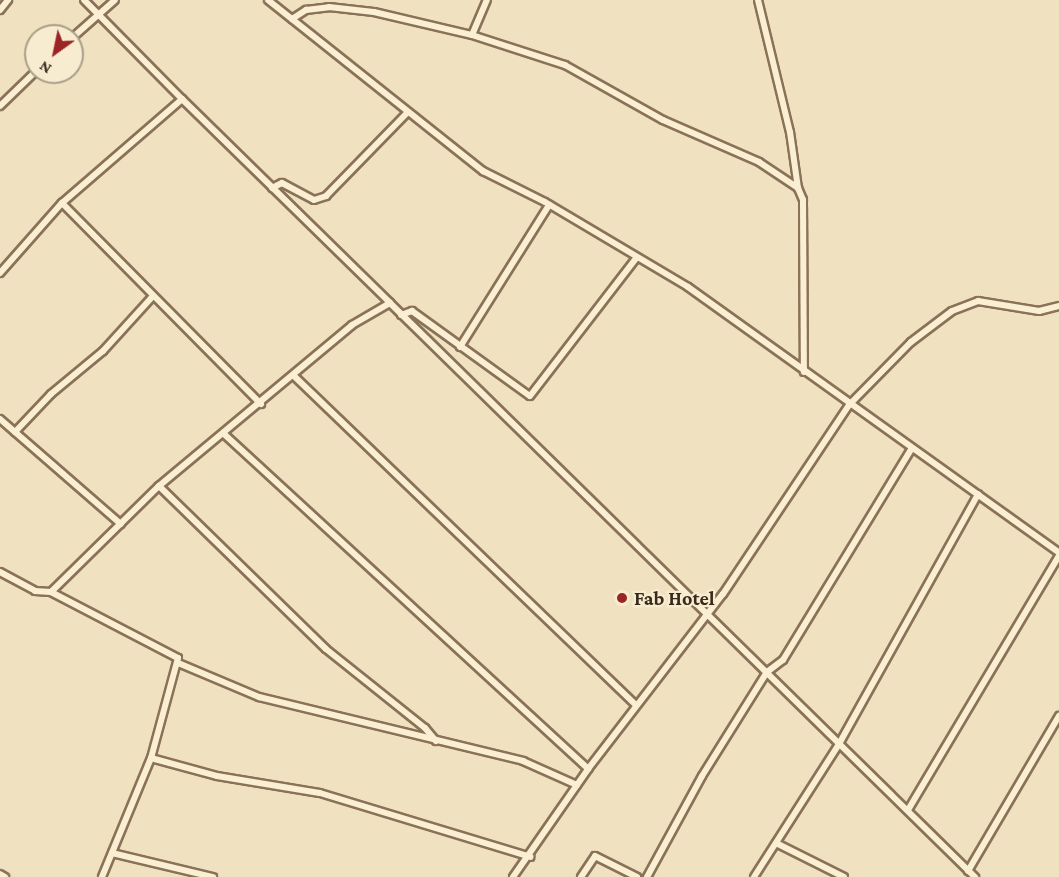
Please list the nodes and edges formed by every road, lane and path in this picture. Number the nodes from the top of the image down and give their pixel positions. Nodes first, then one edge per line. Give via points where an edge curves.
1 (8, 0) edge
2 (84, 0) edge
3 (115, 0) edge
4 (268, 0) edge
5 (487, 0) edge
6 (758, 0) edge
7 (0, 10) edge
8 (98, 14) junction
9 (292, 20) junction
10 (84, 27) edge
11 (472, 35) junction
12 (24, 83) edge
13 (182, 99) junction
14 (0, 106) edge
15 (408, 112) junction
16 (272, 188) junction
17 (798, 188) junction
18 (62, 203) junction
19 (549, 205) junction
20 (637, 256) junction
21 (1, 271) edge
22 (153, 296) junction
23 (390, 303) junction
24 (1059, 306) edge
25 (401, 315) junction
26 (460, 346) junction
27 (804, 372) junction
28 (293, 375) junction
29 (261, 404) junction
30 (849, 405) junction
31 (0, 419) edge
32 (15, 432) junction
33 (224, 434) junction
34 (912, 448) junction
35 (159, 486) junction
36 (978, 494) junction
37 (121, 524) junction
38 (1059, 555) edge
39 (0, 572) edge
40 (51, 592) junction
41 (707, 611) junction
42 (178, 663) junction
43 (767, 672) junction
44 (636, 705) junction
45 (1059, 716) edge
46 (437, 741) junction
47 (839, 744) junction
48 (152, 758) junction
49 (588, 769) junction
50 (577, 785) junction
51 (908, 810) junction
52 (776, 843) junction
53 (112, 853) junction
54 (530, 857) junction
55 (968, 870) junction
56 (0, 874) edge
57 (5, 877) edge
58 (102, 877) edge
59 (213, 877) edge
60 (513, 877) edge
61 (581, 877) edge
62 (637, 877) edge
63 (647, 877) edge
64 (754, 877) edge
65 (844, 877) edge
66 (975, 877) edge

1 - 7 street
2 - 8 street
3 - 8 street
4 - 9 street
5 - 11 street
6 - 17 street via 790,132
8 - 10 street
8 - 13 street
9 - 11 street via 306,10 329,7 374,12
9 - 15 street
11 - 17 street via 566,65 663,120 759,162
12 - 14 street
13 - 16 street
13 - 18 street
15 - 16 street via 326,196 314,200 282,183
15 - 19 street via 483,171
16 - 23 street
17 - 27 street via 802,200
18 - 21 street
18 - 22 street
19 - 20 street
19 - 26 street
20 - 26 street via 530,396
20 - 27 street via 688,287
22 - 29 street
22 - 32 street via 104,351 51,394
23 - 25 street
23 - 28 street via 352,325
24 - 30 street via 1040,311 978,302 952,311 910,342
25 - 26 street via 412,311
25 - 41 street via 645,556
27 - 30 street
28 - 29 street
28 - 44 street
29 - 33 street
30 - 34 street
30 - 41 street via 723,594
31 - 32 street
32 - 37 street
33 - 35 street
33 - 49 street
34 - 36 street
34 - 43 street via 783,660
35 - 37 street
35 - 46 street via 326,649
36 - 38 street
36 - 47 street
37 - 40 street
38 - 51 street
39 - 40 street via 35,591
40 - 42 street via 176,654
41 - 43 street
41 - 44 street
42 - 46 street via 259,697
42 - 48 street
43 - 47 street
43 - 63 street via 702,776
44 - 49 street
45 - 55 street
46 - 50 street via 523,761
47 - 51 street
47 - 52 street
48 - 53 street
48 - 54 street via 217,776 320,793
49 - 50 street
50 - 54 street
51 - 55 street
52 - 64 street
52 - 65 street
53 - 58 street
53 - 59 street
54 - 60 street
55 - 66 street
56 - 57 street
61 - 62 street via 589,859 595,856

